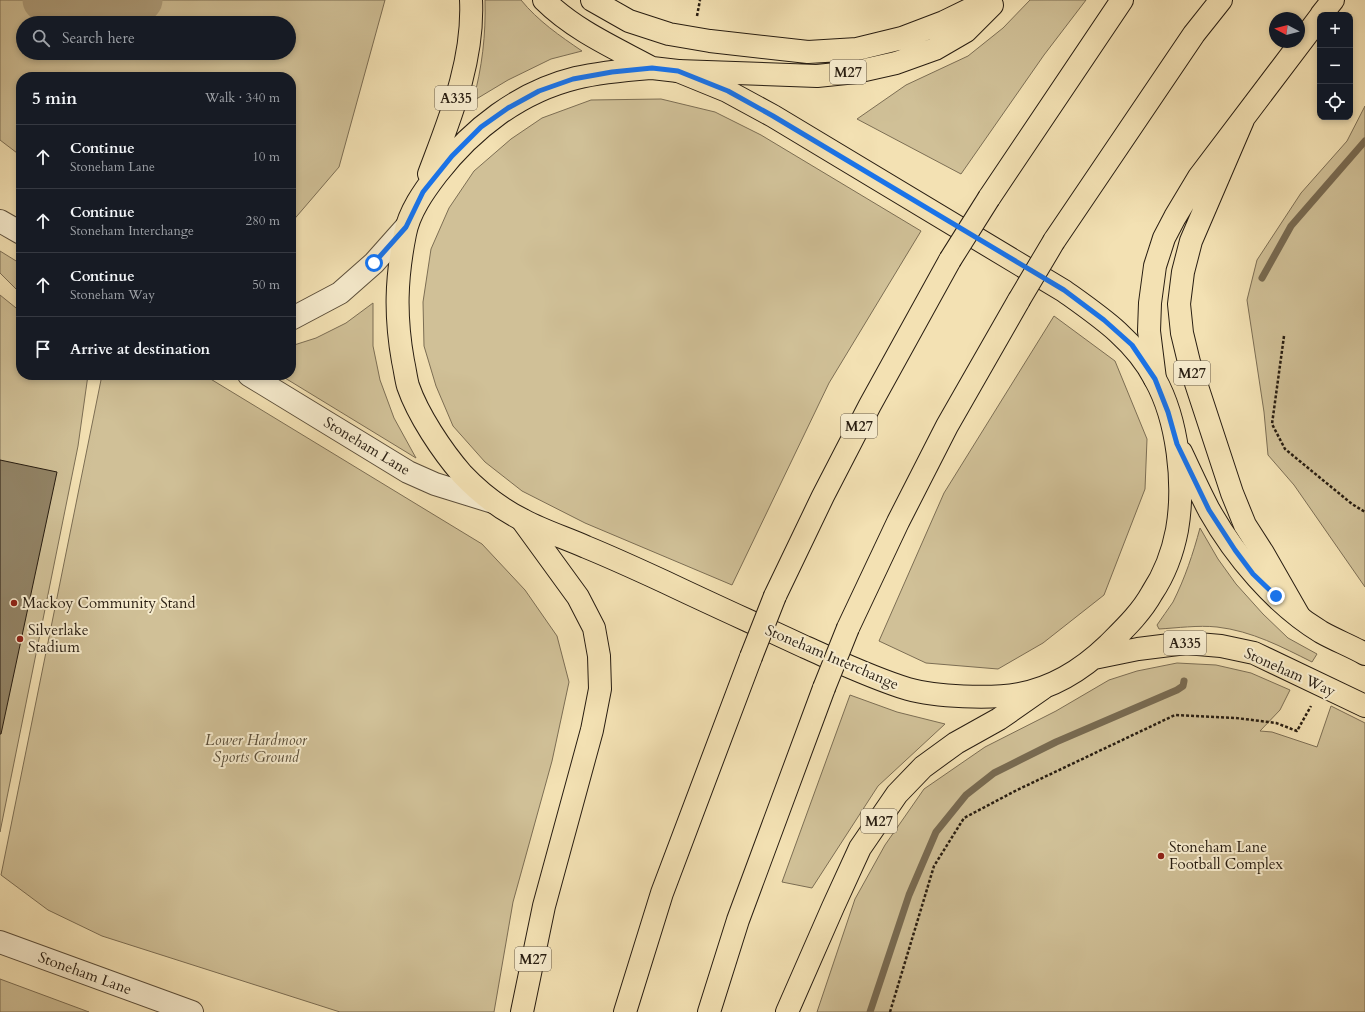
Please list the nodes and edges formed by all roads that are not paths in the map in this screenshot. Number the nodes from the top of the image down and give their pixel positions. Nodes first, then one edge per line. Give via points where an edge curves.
1 (471, 0) edge
2 (544, 0) edge
3 (592, 0) edge
4 (989, 0) edge
5 (997, 0) edge
6 (1122, 0) edge
7 (1221, 0) edge
8 (1333, 0) edge
9 (1324, 12) edge
10 (1317, 21) edge
11 (652, 68) junction
12 (678, 71) junction
13 (1243, 120) junction
14 (423, 192) junction
15 (0, 221) edge
16 (406, 227) junction
17 (16, 230) edge
18 (296, 316) edge
19 (1155, 379) junction
20 (257, 380) edge
21 (1177, 444) junction
22 (493, 502) junction
23 (522, 520) junction
24 (1299, 616) junction
25 (1365, 654) edge
26 (1094, 658) junction
27 (1042, 689) junction
28 (1365, 706) edge
29 (0, 942) edge
30 (192, 1012) edge
31 (522, 1012) edge
32 (625, 1012) edge
33 (709, 1012) edge
34 (787, 1012) edge

1 - 14 main road, A335 via 472,19 467,59 455,104
2 - 11 main road via 553,10 580,29
3 - 4 main road, M27 via 629,21 669,34 808,52 857,49 902,38 944,22
5 - 12 main road, M27 via 966,31 935,49 896,63 856,72 818,76
6 - 32 main road, M27, bridge via 950,260 823,496 775,596 751,657 662,893
7 - 33 main road, bridge via 1194,34 1054,241 947,426 898,522 848,628 824,688 738,920
8 - 9 main road, M27
10 - 13 main road, M27
11 - 12 main road, Stoneham Interchange
11 - 14 main road, Stoneham Interchange via 573,79 539,91 481,127 452,156
12 - 19 main road, Stoneham Interchange via 728,91 773,116 1064,290 1132,345
13 - 19 main road, M27 via 1199,177 1164,238 1155,266 1150,303 1149,331
13 - 24 main road, M27 via 1191,242 1183,272 1179,304 1182,333 1189,362 1245,525
14 - 16 main road, Stoneham Interchange
15 - 17 street
16 - 18 street via 374,263 340,293
16 - 22 main road, Stoneham Interchange via 397,279 397,317 408,384 422,415 442,447 463,474
19 - 21 main road, Stoneham Interchange
20 - 22 street, Stoneham Lane via 408,472 435,484
21 - 24 main road via 1209,510 1235,550 1253,574
21 - 26 main road, Stoneham Interchange via 1180,495 1177,531 1167,564 1152,595 1128,626
22 - 23 main road, Stoneham Interchange
23 - 27 main road, Stoneham Interchange via 613,558 862,673 912,690 987,696 1016,695
23 - 31 main road, M27 via 578,597 594,628 599,656 600,689 592,730 544,906
24 - 25 main road via 1321,632
26 - 27 main road, Stoneham Interchange via 1070,675
26 - 28 main road, Stoneham Way / A335 via 1186,643 1221,646 1254,654
27 - 34 main road, M27 via 999,719 956,742 923,767 897,794 860,848
29 - 30 street, Stoneham Lane

